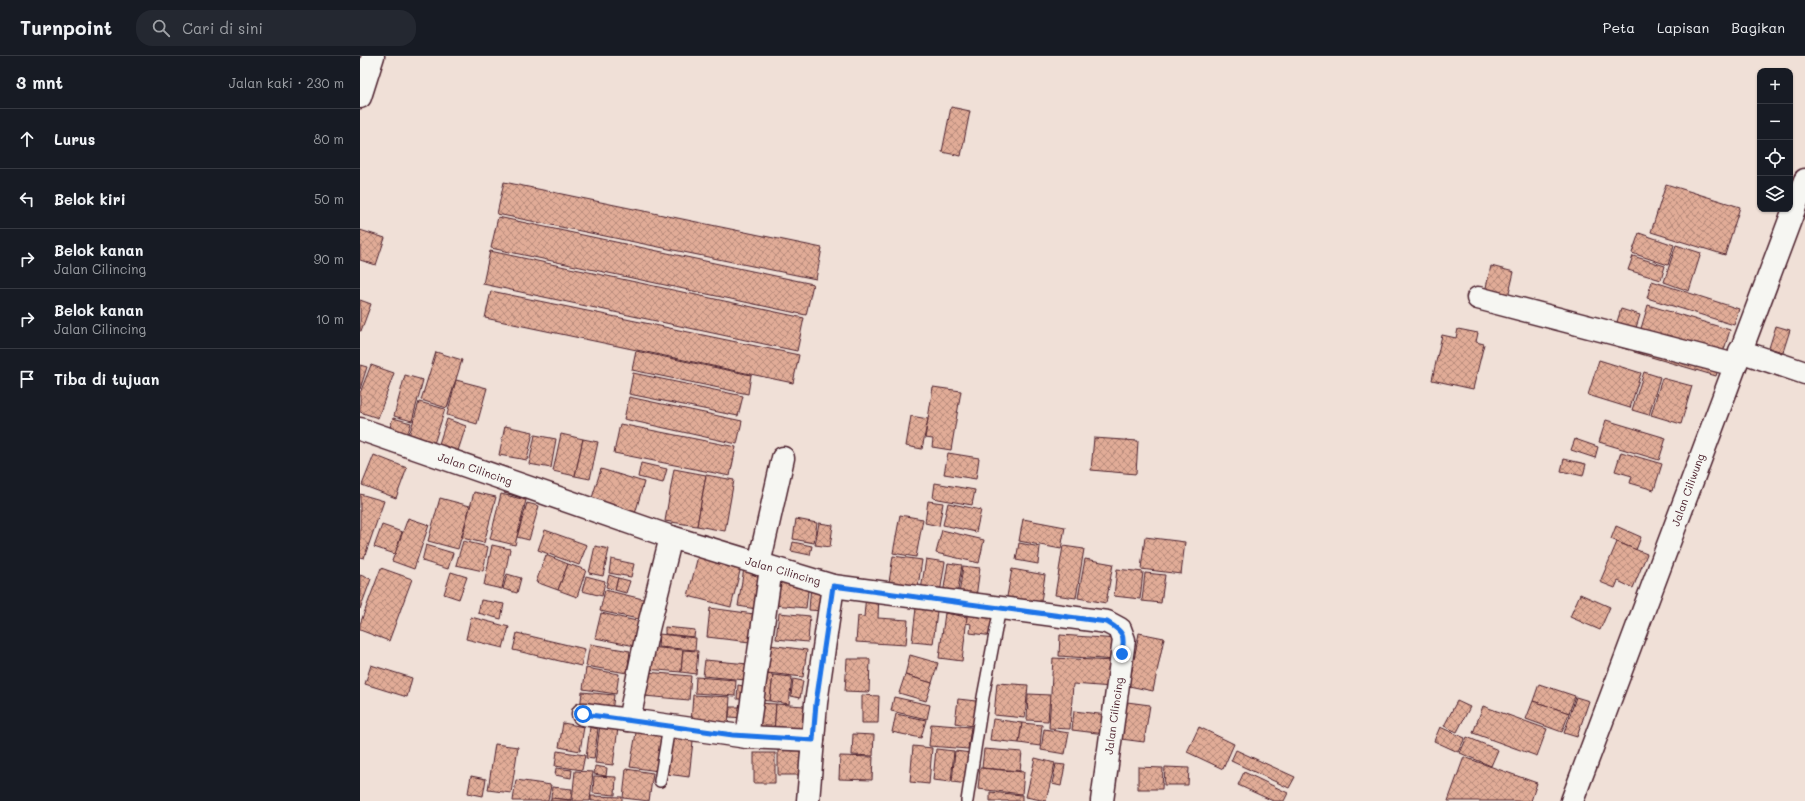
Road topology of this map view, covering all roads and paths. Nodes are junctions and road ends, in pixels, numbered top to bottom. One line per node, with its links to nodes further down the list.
1 (373, 56): 2 (street)
2 (360, 97)
3 (1805, 180): 5 (street, Jalan Ciliwung)
4 (1478, 298): 5 (street)
5 (1737, 358): 6 (street); 22 (street, Jalan Ciliwung)
6 (1805, 373)
7 (360, 429): 9 (street, Jalan Cilincing)
8 (783, 458): 10 (street)
9 (671, 537): 10 (street, Jalan Cilincing); 14 (street)
10 (765, 566): 11 (street, Jalan Cilincing); 16 (street)
11 (833, 586): 12 (street, Jalan Cilincing); 17 (street)
12 (1000, 608): 20 (lane); 21 (street, Jalan Cilincing)
13 (583, 714): 14 (street)
14 (629, 720): 15 (street)
15 (669, 727): 16 (street); 18 (lane)
16 (747, 737): 17 (street)
17 (813, 740): 19 (street)
18 (660, 780)
19 (808, 801)
20 (967, 801)
21 (1102, 801)
22 (1572, 801)

